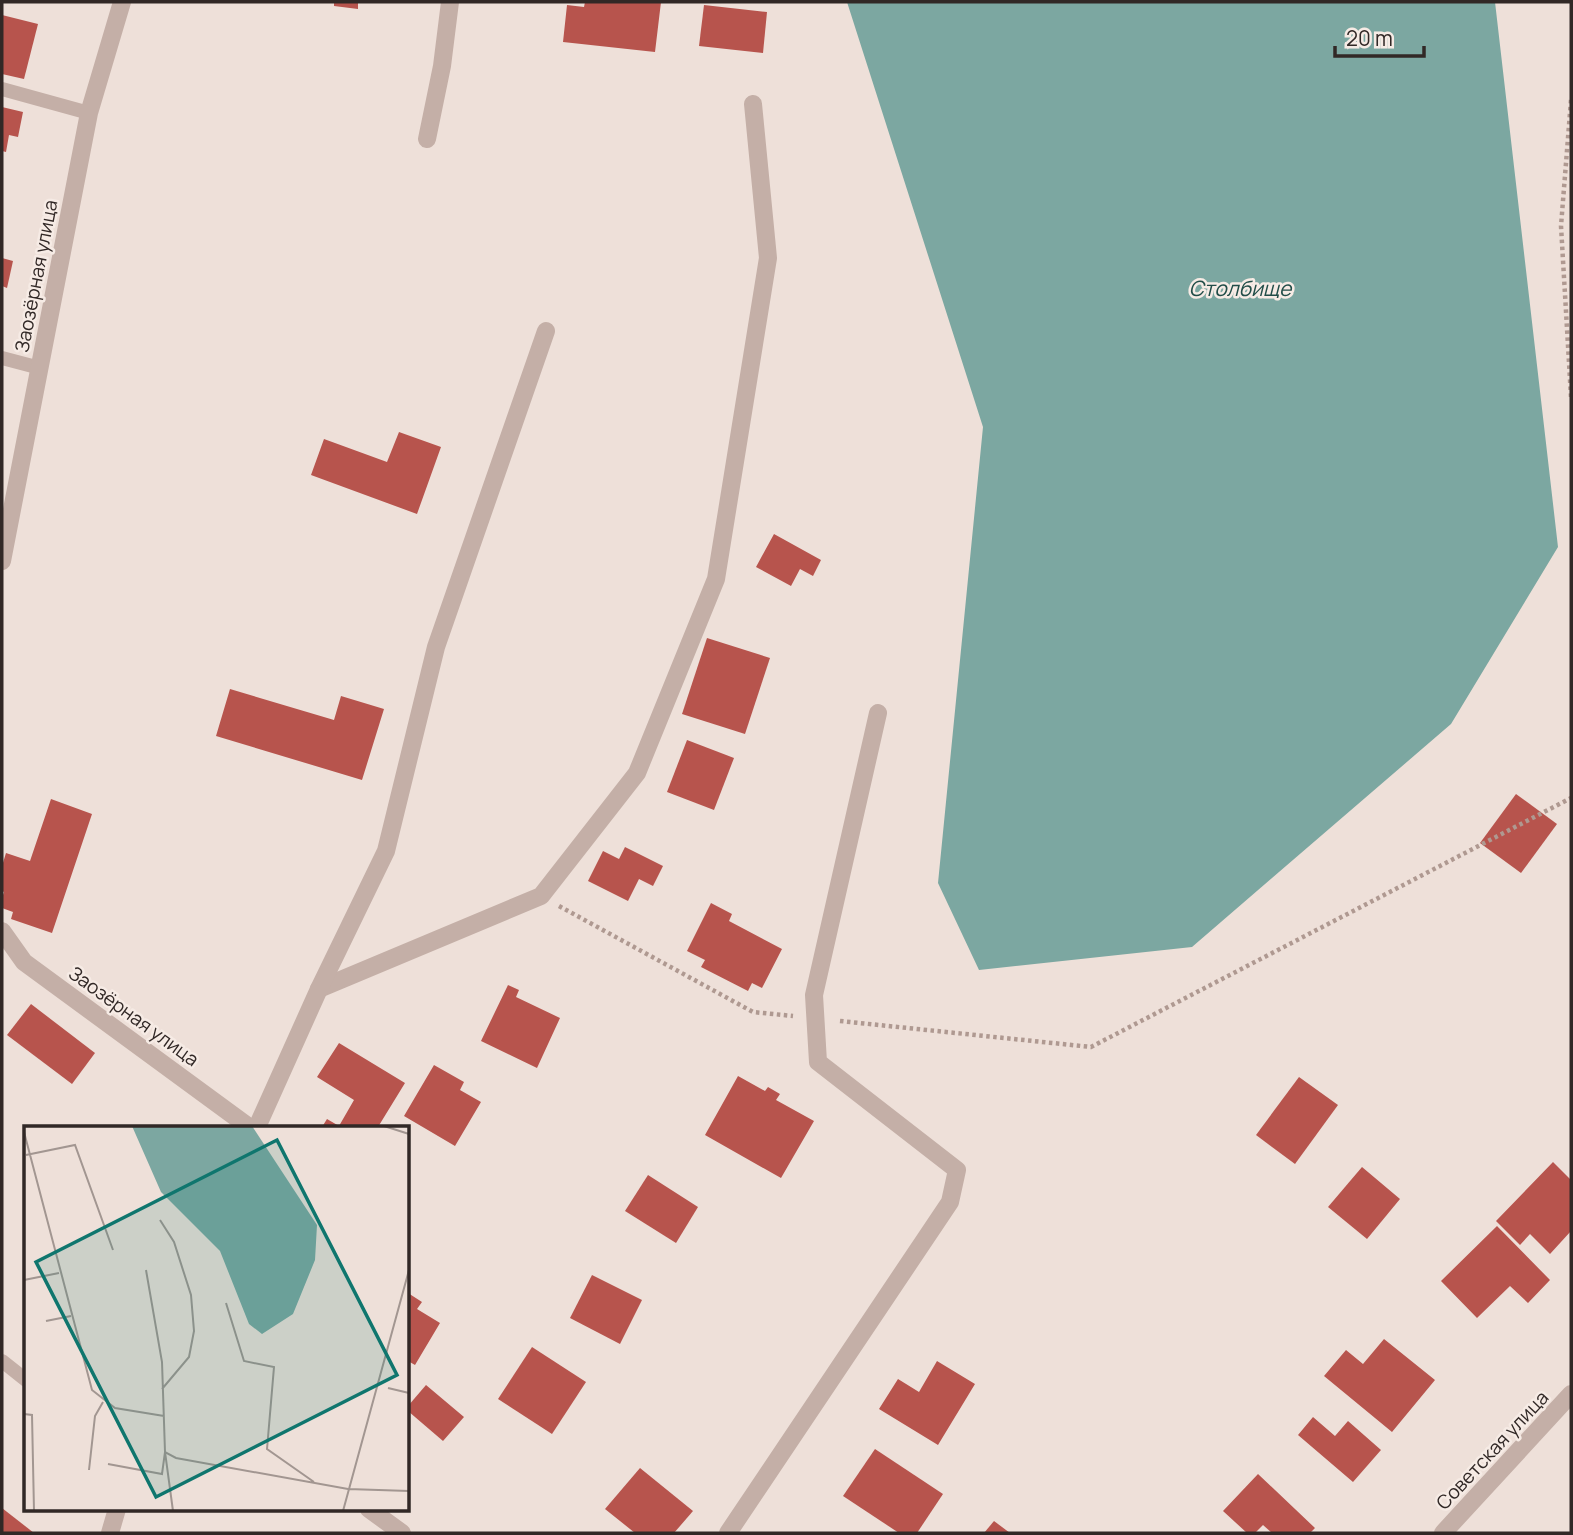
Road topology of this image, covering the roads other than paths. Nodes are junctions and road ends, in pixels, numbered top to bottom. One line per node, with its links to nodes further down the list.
1 (122, 2): 5 (street, Заозёрная улица)
2 (450, 2): 6 (street)
3 (2, 89): 5 (lane)
4 (753, 104): 13 (street)
5 (89, 113): 9 (street, Заозёрная улица)
6 (427, 139)
7 (546, 331): 13 (street)
8 (2, 358): 9 (lane)
9 (40, 368): 10 (street, Заозёрная улица)
10 (2, 561)
11 (878, 713): 23 (street)
12 (2, 931): 14 (street, Заозёрная улица)
13 (319, 989): 15 (street)
14 (249, 1126)
15 (257, 1126)
16 (2, 1361): 17 (lane)
17 (24, 1378)
18 (1571, 1394): 24 (street, Советская улица)
19 (117, 1510): 21 (street)
20 (370, 1510): 22 (street)
21 (110, 1533)
22 (402, 1533)
23 (728, 1533)
24 (1443, 1533)

